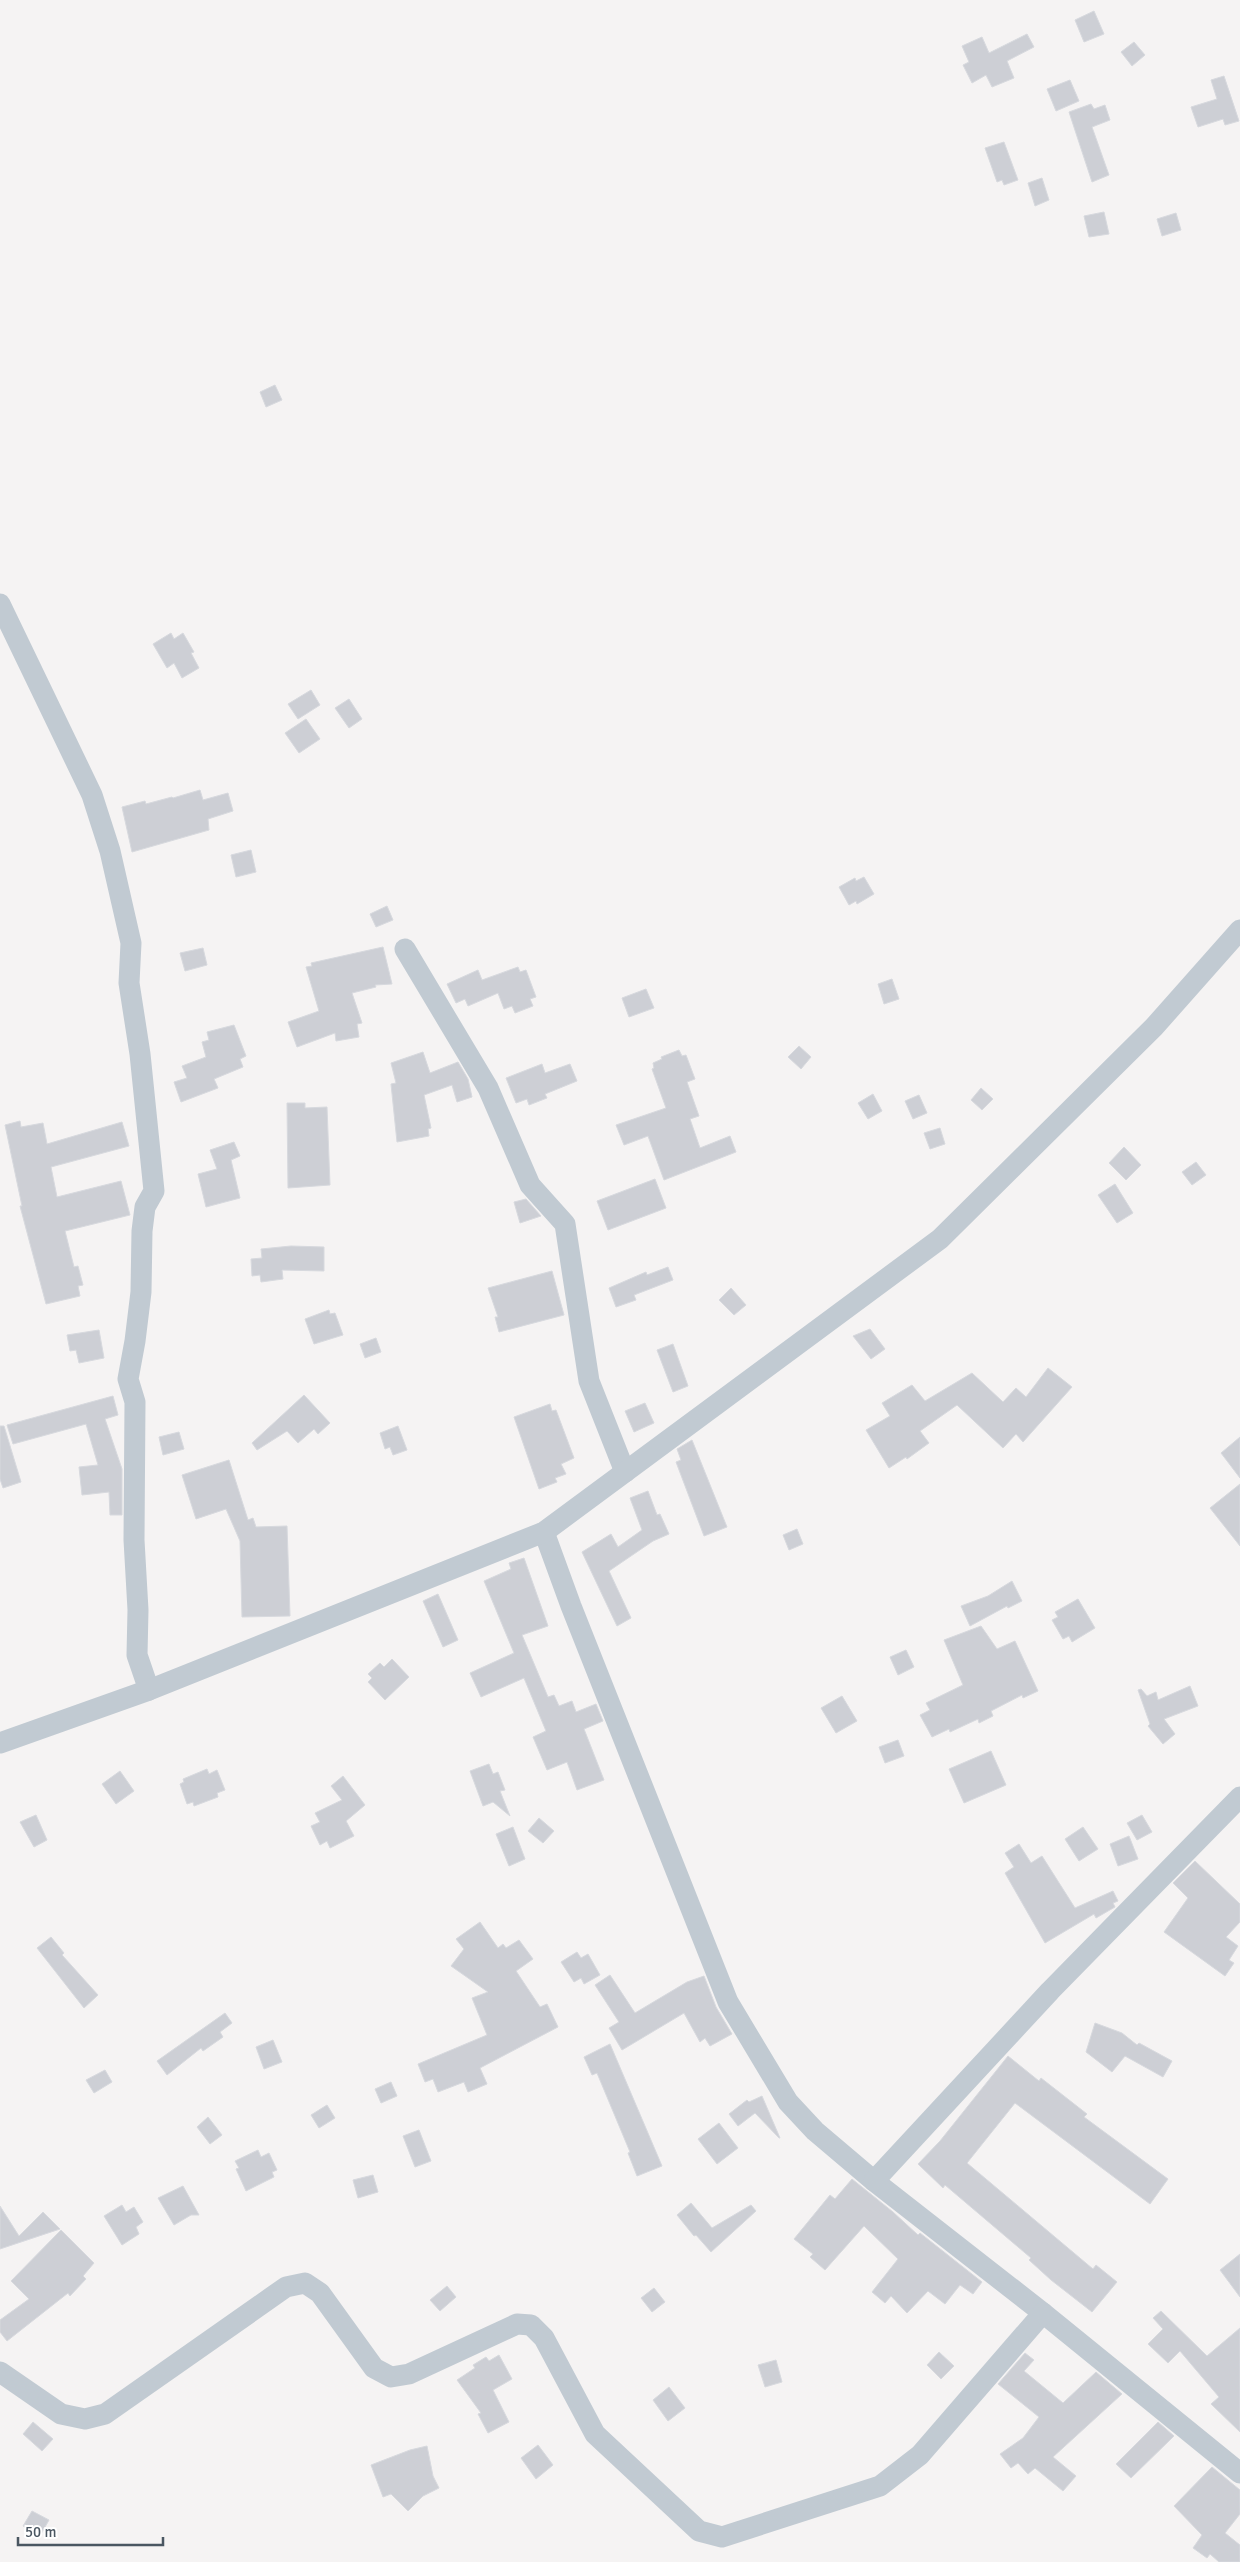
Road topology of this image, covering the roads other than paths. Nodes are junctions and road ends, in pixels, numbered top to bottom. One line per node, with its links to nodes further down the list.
1 (0, 604): 6 (street)
2 (1240, 930): 4 (street)
3 (405, 950): 4 (street)
4 (625, 1472): 5 (street)
5 (544, 1532): 6 (street); 9 (street)
6 (149, 1690): 7 (street)
7 (0, 1743)
8 (1240, 1797): 9 (street)
9 (874, 2181): 10 (street)
10 (1043, 2313): 11 (street); 12 (street)
11 (0, 2372)
12 (1240, 2473)

